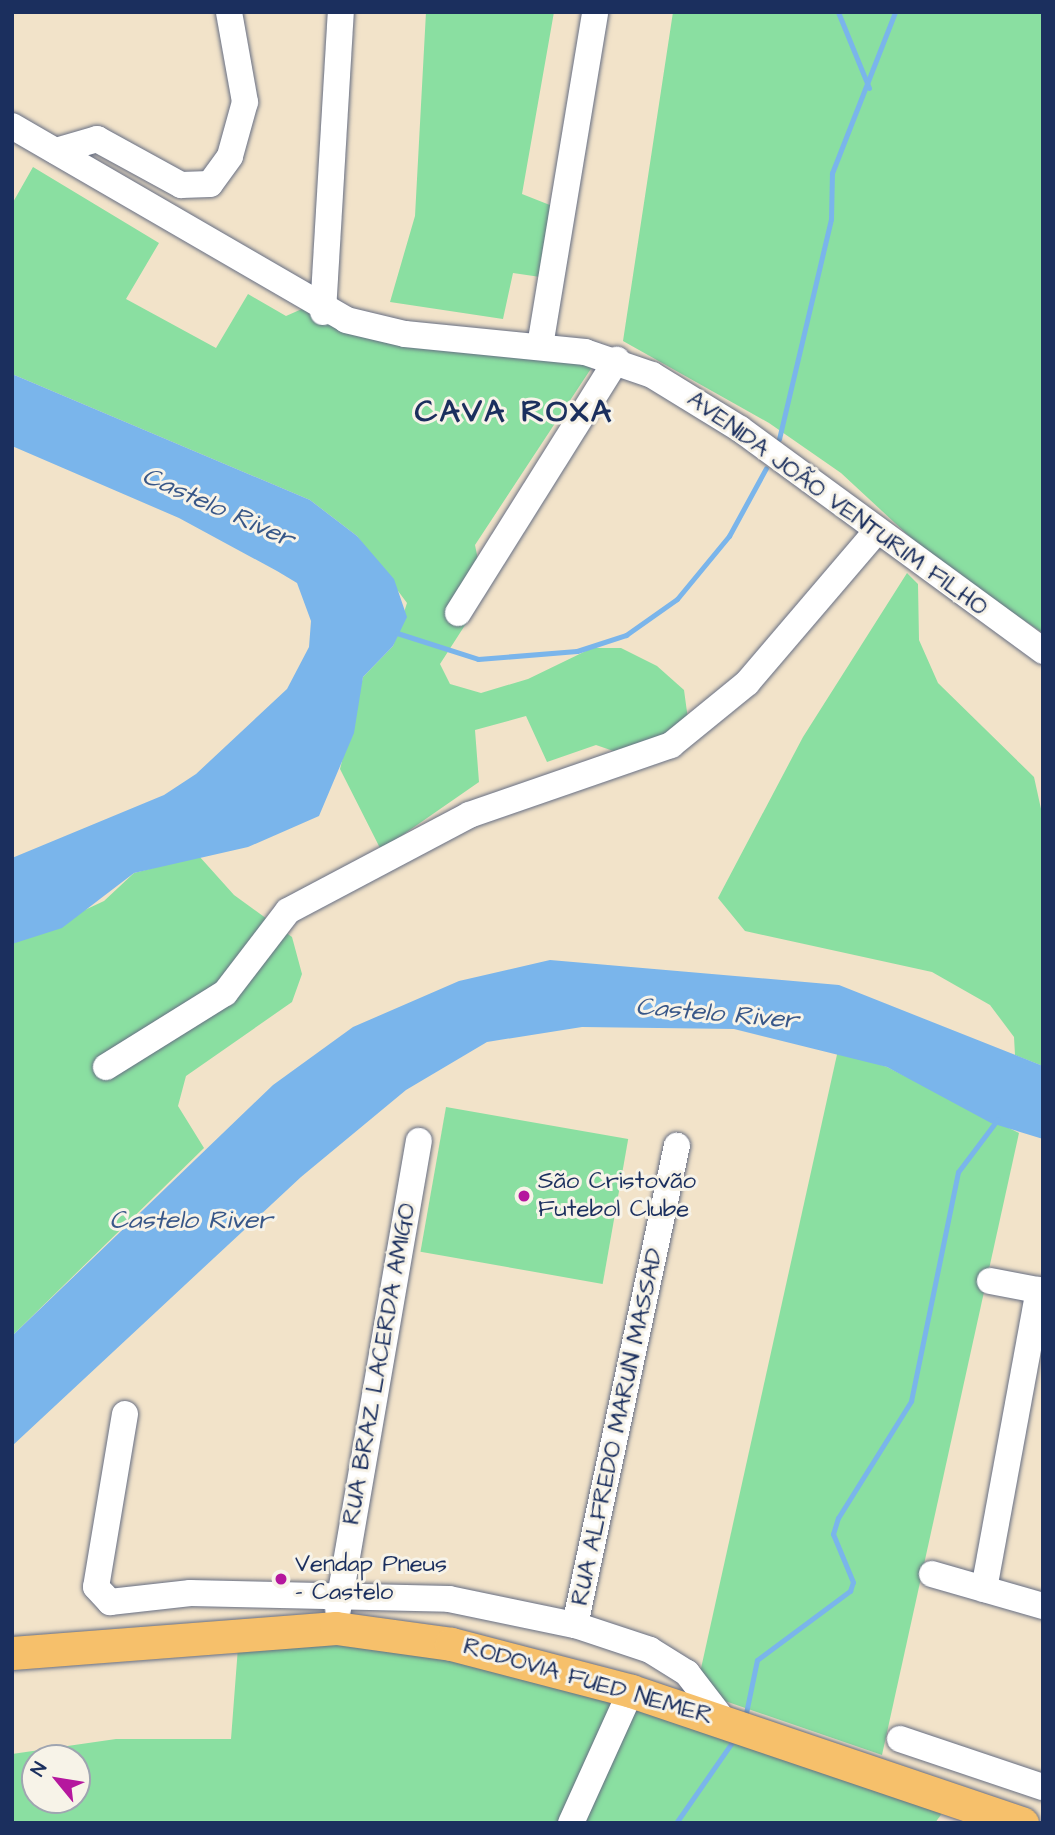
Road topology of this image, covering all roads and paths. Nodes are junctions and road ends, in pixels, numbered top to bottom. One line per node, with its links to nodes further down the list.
1 (229, 12): 5 (street)
2 (341, 12): 6 (street)
3 (594, 12): 7 (street)
4 (12, 126): 5 (street, AVENIDA JOÃO VENTURIM FILHO)
5 (56, 151): 6 (street, AVENIDA JOÃO VENTURIM FILHO)
6 (323, 312): 7 (street, AVENIDA JOÃO VENTURIM FILHO)
7 (540, 346): 8 (street, AVENIDA JOÃO VENTURIM FILHO)
8 (617, 360): 9 (street, AVENIDA JOÃO VENTURIM FILHO); 10 (street)
9 (875, 533): 11 (street, AVENIDA JOÃO VENTURIM FILHO); 12 (street)
10 (458, 613)
11 (1043, 651)
12 (106, 1067)
13 (419, 1141): 20 (street, RUA BRAZ LACERDA AMIGO)
14 (677, 1146): 22 (street, RUA ALFREDO MARUN MASSAD)
15 (990, 1281): 16 (street)
16 (1041, 1290): 19 (street)
17 (125, 1414): 20 (street)
18 (932, 1574): 19 (street)
19 (984, 1589): 21 (street)
20 (340, 1594): 22 (street); 23 (street, RUA BRAZ LACERDA AMIGO)
21 (1043, 1606)
22 (575, 1625): 26 (street)
23 (336, 1629): 24 (main road, RODOVIA FUED NEMER); 25 (main road, RODOVIA FUED NEMER)
24 (12, 1653)
25 (631, 1691): 26 (main road, RODOVIA FUED NEMER); 29 (street)
26 (724, 1721): 30 (main road, RODOVIA FUED NEMER)
27 (900, 1739): 28 (street)
28 (1043, 1787)
29 (571, 1823)
30 (1022, 1823)

